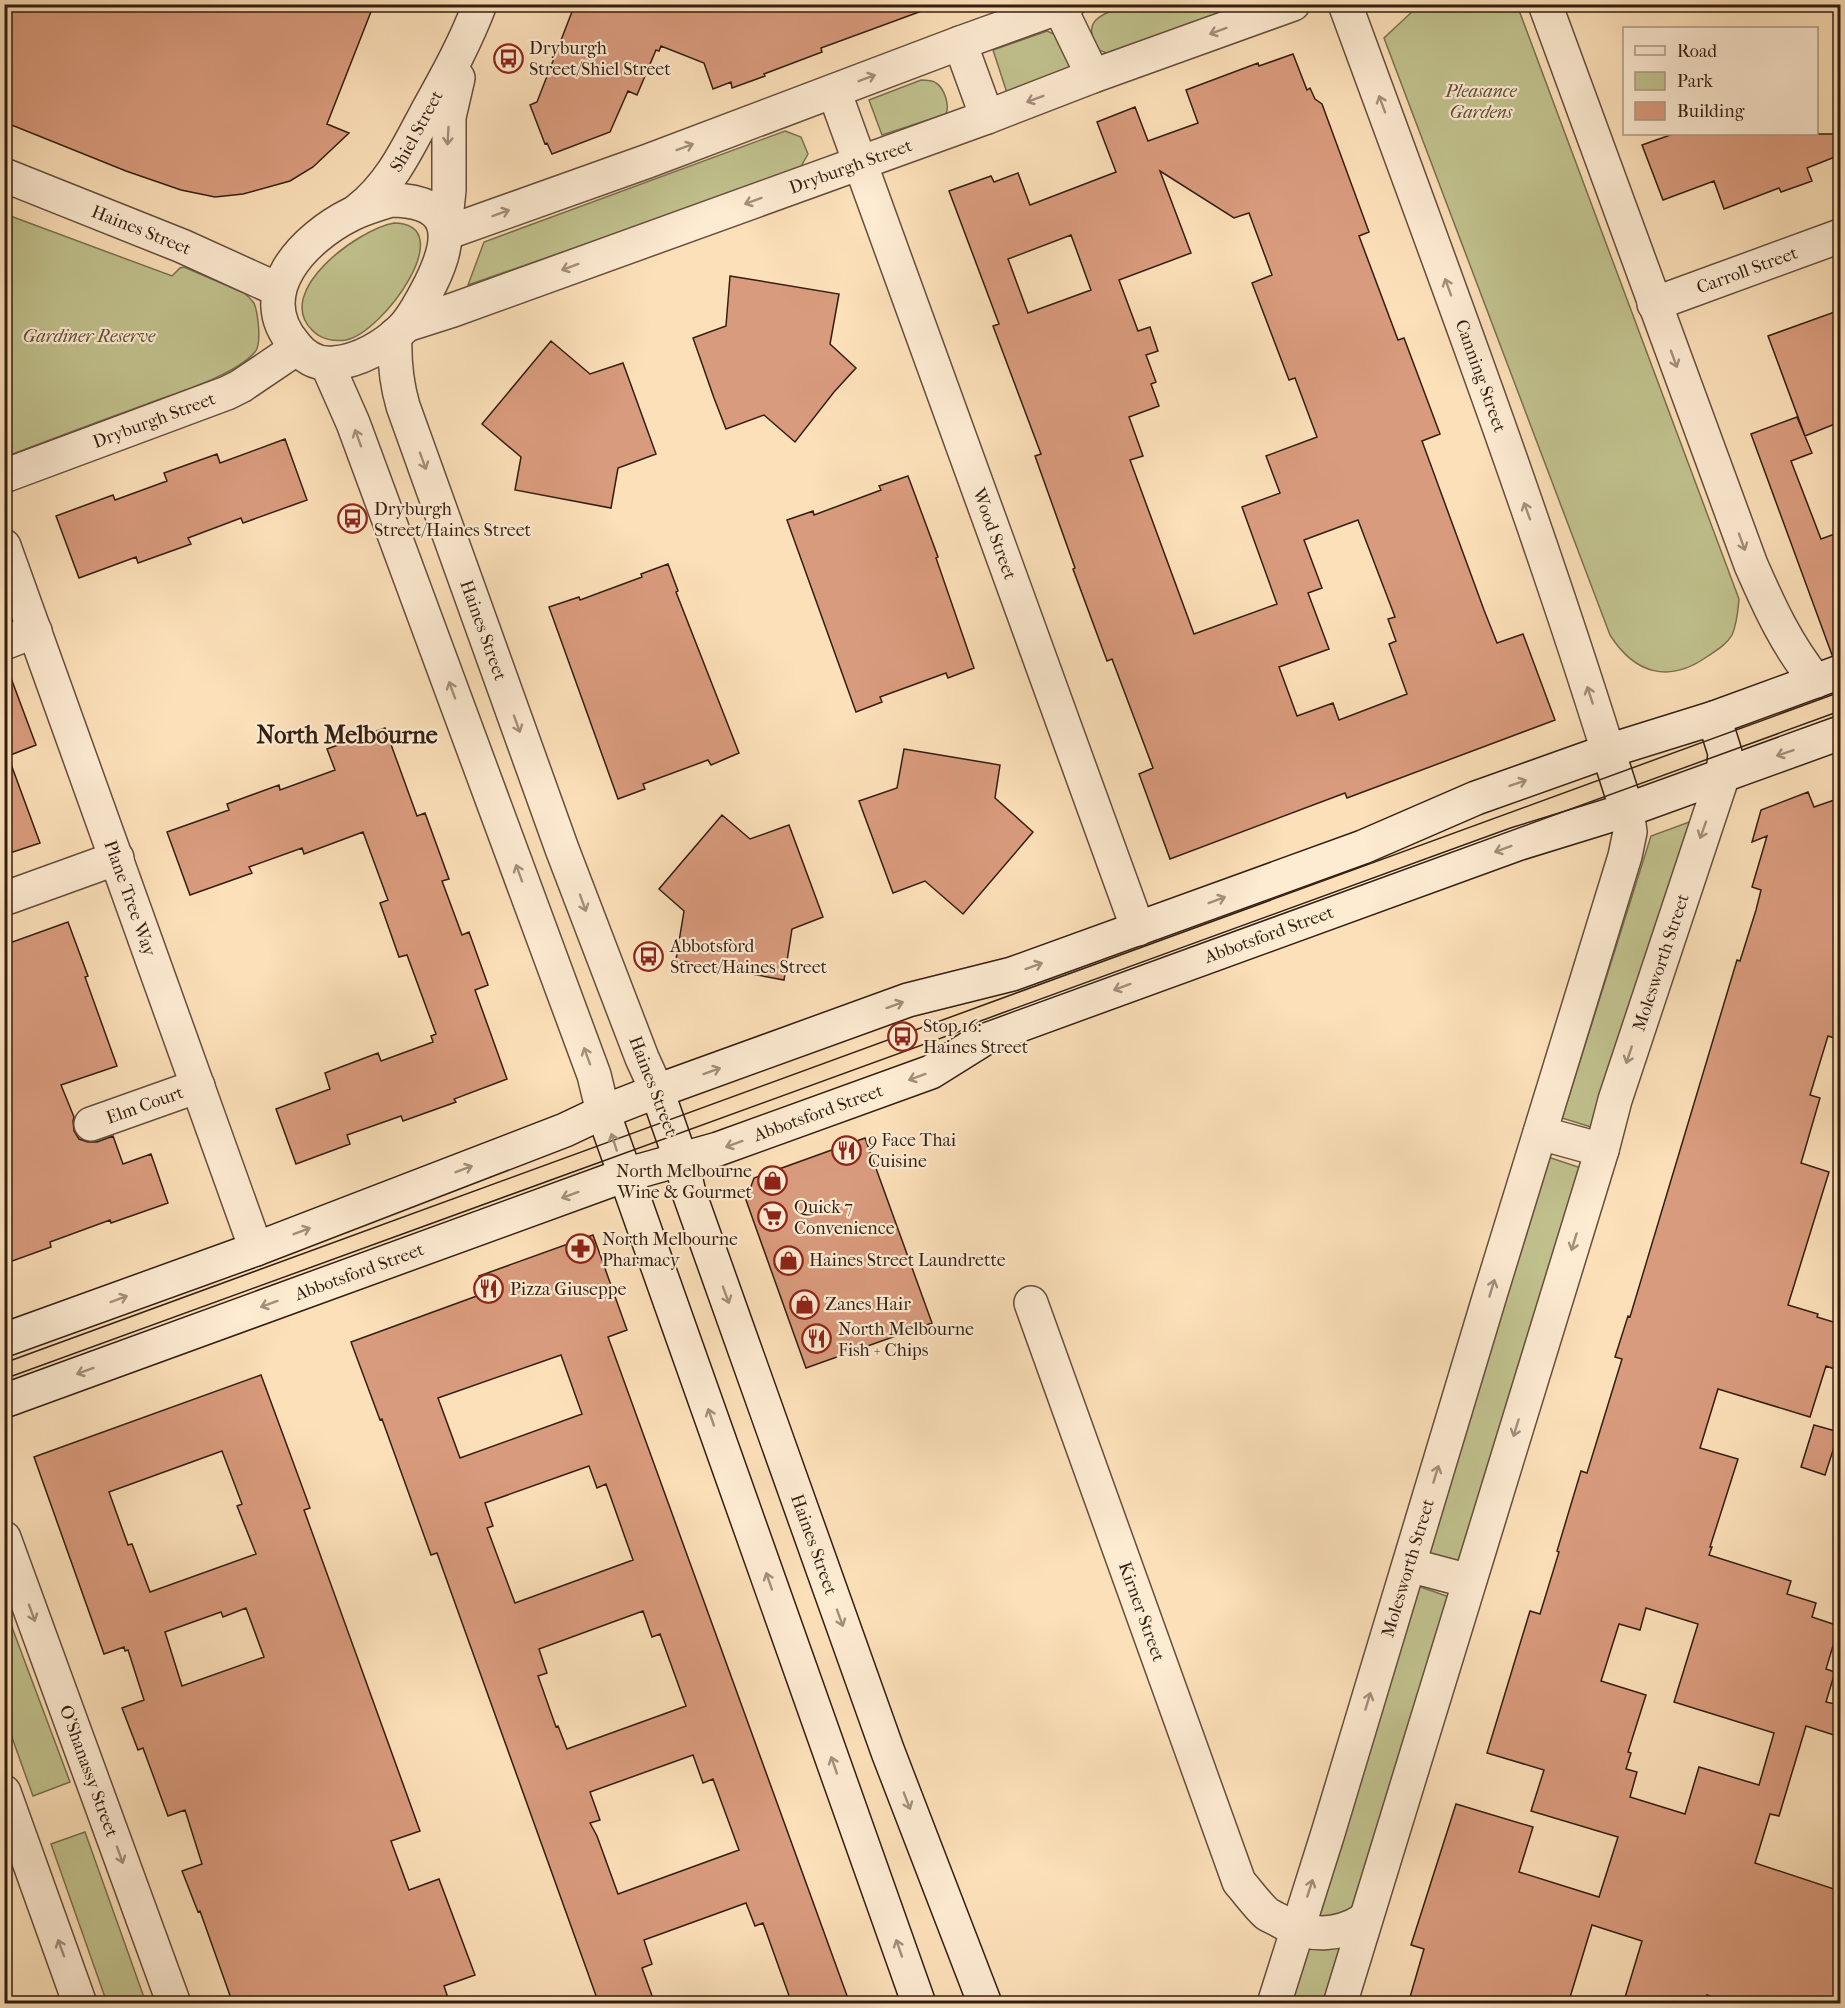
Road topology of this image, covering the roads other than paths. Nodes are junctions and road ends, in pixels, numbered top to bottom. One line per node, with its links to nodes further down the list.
1 (480, 4): 6 (street, Shiel Street)
2 (1293, 4): 8 (street, Dryburgh Street, one-way to 8)
3 (1345, 4): 28 (street, Canning Street, one-way to 3)
4 (1545, 4): 17 (street)
5 (1064, 6): 7 (street); 8 (street)
6 (467, 38): 13 (street, Shiel Street); 14 (street, Shiel Street, one-way to 14)
7 (960, 43): 9 (street, one-way to 7); 10 (street)
8 (1094, 76): 10 (street, Dryburgh Street, one-way to 10)
9 (834, 91): 11 (street, Wood Street); 14 (street, one-way to 9)
10 (987, 117): 11 (street, Dryburgh Street)
11 (860, 162): 18 (street, Dryburgh Street, one-way to 18); 33 (street, Wood Street)
12 (4, 176): 16 (street, Haines Street)
13 (352, 214): 14 (street); 16 (street)
14 (446, 231): 18 (street)
15 (1840, 236): 17 (street, Carroll Street)
16 (279, 290): 19 (street)
17 (1654, 304): 25 (street, one-way to 25)
18 (401, 330): 20 (street); 36 (street, Haines Street, one-way to 36)
19 (297, 348): 20 (street); 21 (street, Dryburgh Street)
20 (327, 364): 37 (street, one-way to 20)
21 (4, 476)
22 (4, 546): 23 (street, Plane Tree Way)
23 (35, 631): 24 (street); 31 (street, Plane Tree Way)
24 (4, 643)
25 (1828, 677): 26 (street)
26 (1714, 718): 28 (street); 29 (street)
27 (1840, 733): 29 (street, Abbotsford Street, one-way to 29)
28 (1608, 751): 30 (street); 33 (street, one-way to 28)
29 (1723, 775): 30 (street, Abbotsford Street); 40 (street, Molesworth Street, one-way to 40)
30 (1627, 810): 34 (street, Abbotsford Street, one-way to 34); 39 (street, Molesworth Street)
31 (117, 858): 32 (street); 35 (street, Plane Tree Way)
32 (9, 897)
33 (1138, 929): 34 (street, Wood Street); 36 (street, one-way to 33)
34 (1154, 975): 41 (street, Abbotsford Street, one-way to 41)
35 (198, 1086): 38 (street, Elm Court); 43 (street, Plane Tree Way)
36 (657, 1091): 37 (street); 41 (street, Haines Street)
37 (603, 1112): 42 (street, one-way to 37); 43 (street, one-way to 37)
38 (91, 1124)
39 (1540, 1132): 40 (street); 48 (street, Molesworth Street, one-way to 39)
40 (1602, 1150): 49 (street, Molesworth Street, one-way to 49)
41 (681, 1160): 42 (street, Abbotsford Street); 56 (street, Haines Street, one-way to 56)
42 (625, 1174): 46 (street, Abbotsford Street, one-way to 46); 55 (street, one-way to 42)
43 (256, 1249): 45 (street, one-way to 43)
44 (1031, 1303): 52 (street, Kirner Street)
45 (4, 1340)
46 (4, 1401)
47 (4, 1538): 54 (street, O'Shanassy Street, one-way to 54)
48 (1409, 1565): 49 (street); 52 (street, Molesworth Street, one-way to 48)
49 (1469, 1581): 51 (street, Molesworth Street)
50 (4, 1792): 53 (street, one-way to 50)
51 (1364, 1920): 52 (street); 58 (street, Molesworth Street)
52 (1296, 1929): 57 (street, Molesworth Street)
53 (80, 2004)
54 (174, 2004)
55 (919, 2004)
56 (985, 2004)
57 (1274, 2004)
58 (1340, 2004)

